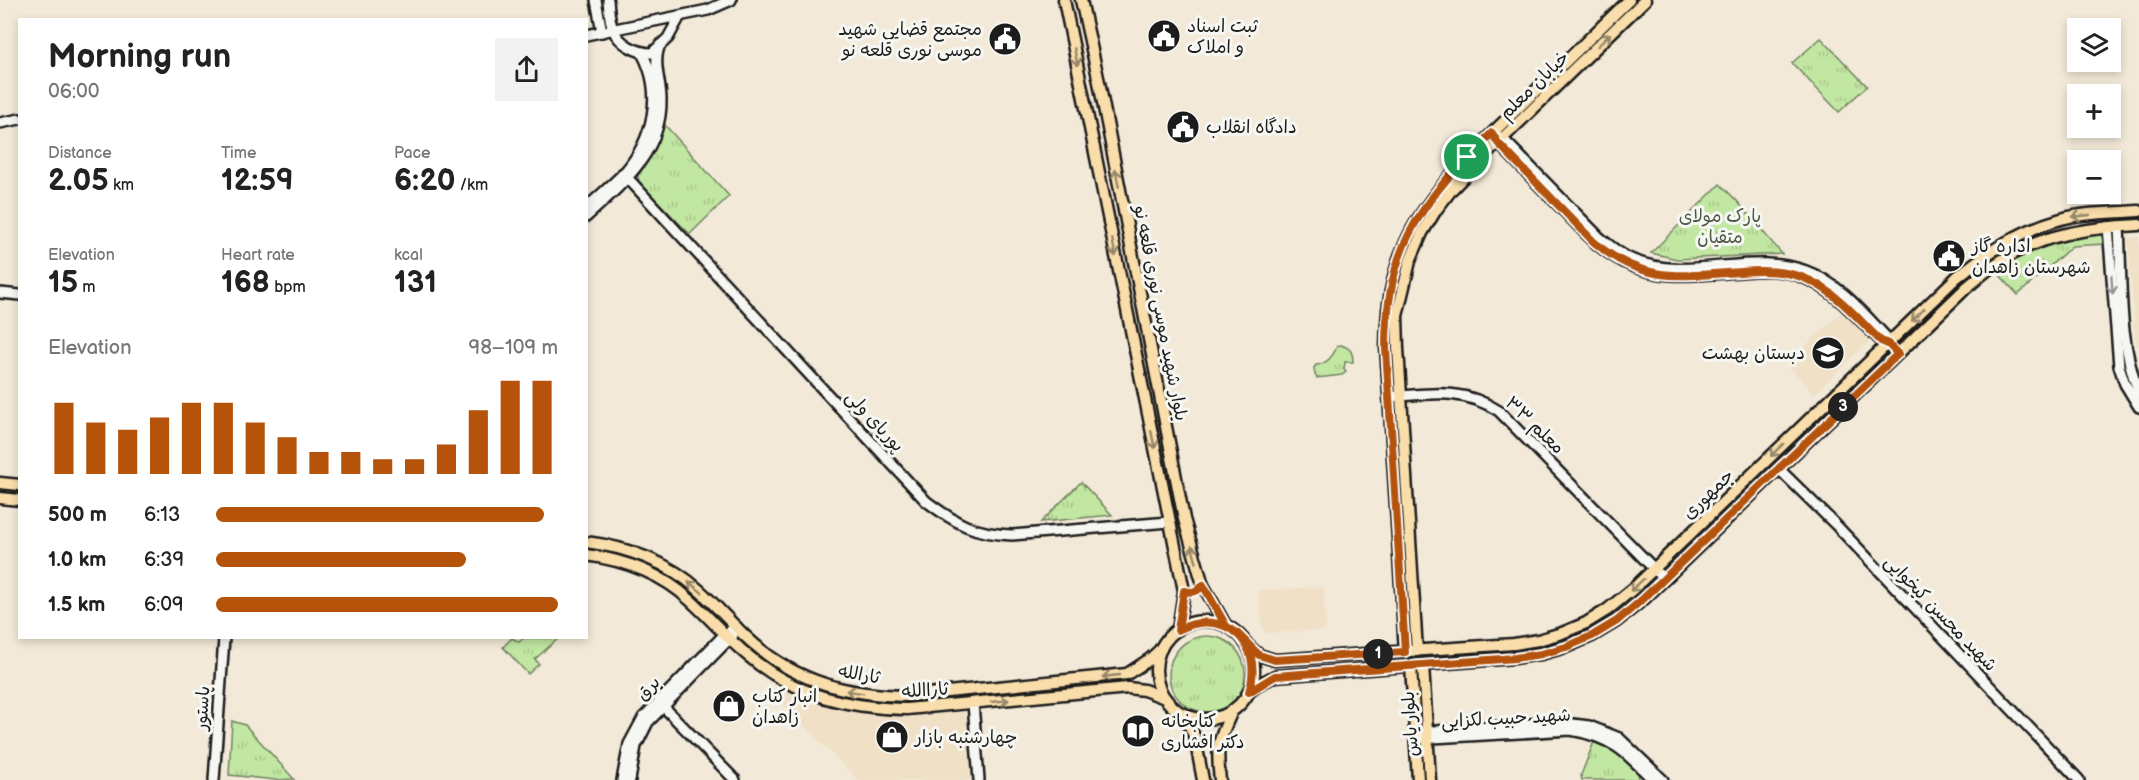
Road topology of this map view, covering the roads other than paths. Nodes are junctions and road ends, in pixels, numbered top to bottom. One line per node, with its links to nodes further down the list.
1 (596, 0): 10 (street)
2 (608, 0): 9 (street)
3 (731, 0): 8 (street)
4 (1064, 0): 37 (main road, بلوار شهید موسی نوری قلعه نو, one-way to 37)
5 (1081, 0): 42 (main road, بلوار شهید موسی نوری قلعه نو, one-way to 5)
6 (1629, 0): 16 (main road, خیابان معلم)
7 (1646, 0): 17 (main road, خیابان معلم, one-way to 7)
8 (680, 16): 9 (street); 12 (street)
9 (613, 30): 10 (street); 13 (street)
10 (602, 32): 11 (street)
11 (588, 35)
12 (660, 45): 13 (street); 18 (street)
13 (642, 53): 18 (street)
14 (18, 119): 15 (street)
15 (0, 123)
16 (1492, 133): 17 (street); 30 (main road, خیابان معلم)
17 (1500, 141): 27 (street); 27 (street); 30 (main road, خیابان معلم)
18 (626, 176): 19 (street); 22 (street); 37 (street, پوریای ولی)
19 (588, 206)
20 (2139, 211): 21 (main road, جمهوری)
21 (2113, 213): 24 (main road); 27 (main road, جمهوری, one-way to 27)
22 (588, 215)
23 (2139, 225): 24 (main road, جمهوری)
24 (2113, 226): 28 (main road, جمهوری); 29 (street); 31 (street, one-way to 31)
25 (0, 293): 26 (street)
26 (18, 295)
27 (1888, 344): 28 (street); 40 (main road, جمهوری, one-way to 40)
28 (1898, 354): 32 (main road, جمهوری)
29 (2139, 393)
30 (1395, 396): 40 (street, معلم ۳۳); 51 (main road, خیابان معلم)
31 (2139, 407)
32 (1779, 469): 41 (main road, جمهوری); 74 (street, شهید محسن کیخوایی)
33 (0, 483): 34 (main road)
34 (18, 485)
35 (0, 498): 36 (main road)
36 (18, 500)
37 (1169, 522): 43 (main road, بلوار شهید موسی نوری قلعه نو)
38 (588, 542): 45 (main road, ثارالله, one-way to 38)
39 (588, 555): 47 (main road, ثاراالله)
40 (1654, 569): 41 (street, معلم ۳۳); 51 (main road, جمهوری, one-way to 51)
41 (1664, 579): 52 (main road, جمهوری)
42 (1203, 585): 43 (main road); 44 (main road, بلوار شهید موسی نوری قلعه نو)
43 (1184, 591): 46 (main road, بلوار شهید موسی نوری قلعه نو)
44 (1226, 626): 46 (main road); 49 (main road)
45 (737, 627): 47 (street, برق); 54 (main road, ثارالله, one-way to 45)
46 (1178, 630): 50 (main road)
47 (728, 636): 57 (street, برق); 58 (main road, ثاراالله)
48 (224, 639): 64 (street, پاستور)
49 (1245, 643): 51 (main road, جمهوری); 55 (main road)
50 (1161, 649): 54 (main road, ثارالله, one-way to 54); 56 (main road)
51 (1411, 651)
52 (1423, 665): 53 (main road, جمهوری); 61 (main road, بلوار یاس)
53 (1411, 666): 55 (main road, جمهوری); 62 (main road, بلوار یاس)
54 (972, 691): 58 (main road)
55 (1249, 692): 59 (main road)
56 (1164, 698): 58 (main road, ثاراالله, one-way to 56); 60 (main road)
57 (660, 704): 65 (street, برق); 66 (street, برق); 67 (street)
58 (973, 704): 68 (street)
59 (1232, 711): 60 (main road); 70 (main road)
60 (1184, 714): 69 (main road)
61 (1428, 735): 62 (street, شهید حبیب لکزایی); 63 (street, شهید حبیب لکزایی); 72 (main road, بلوار یاس)
62 (1415, 736): 71 (main road, بلوار یاس)
63 (1652, 775): 73 (street, شهید حبیب لکزایی)
64 (214, 780)
65 (622, 780)
66 (630, 780)
67 (735, 780)
68 (979, 780)
69 (1203, 780)
70 (1220, 780)
71 (1418, 780)
72 (1430, 780)
73 (1663, 780)
74 (2079, 780)

